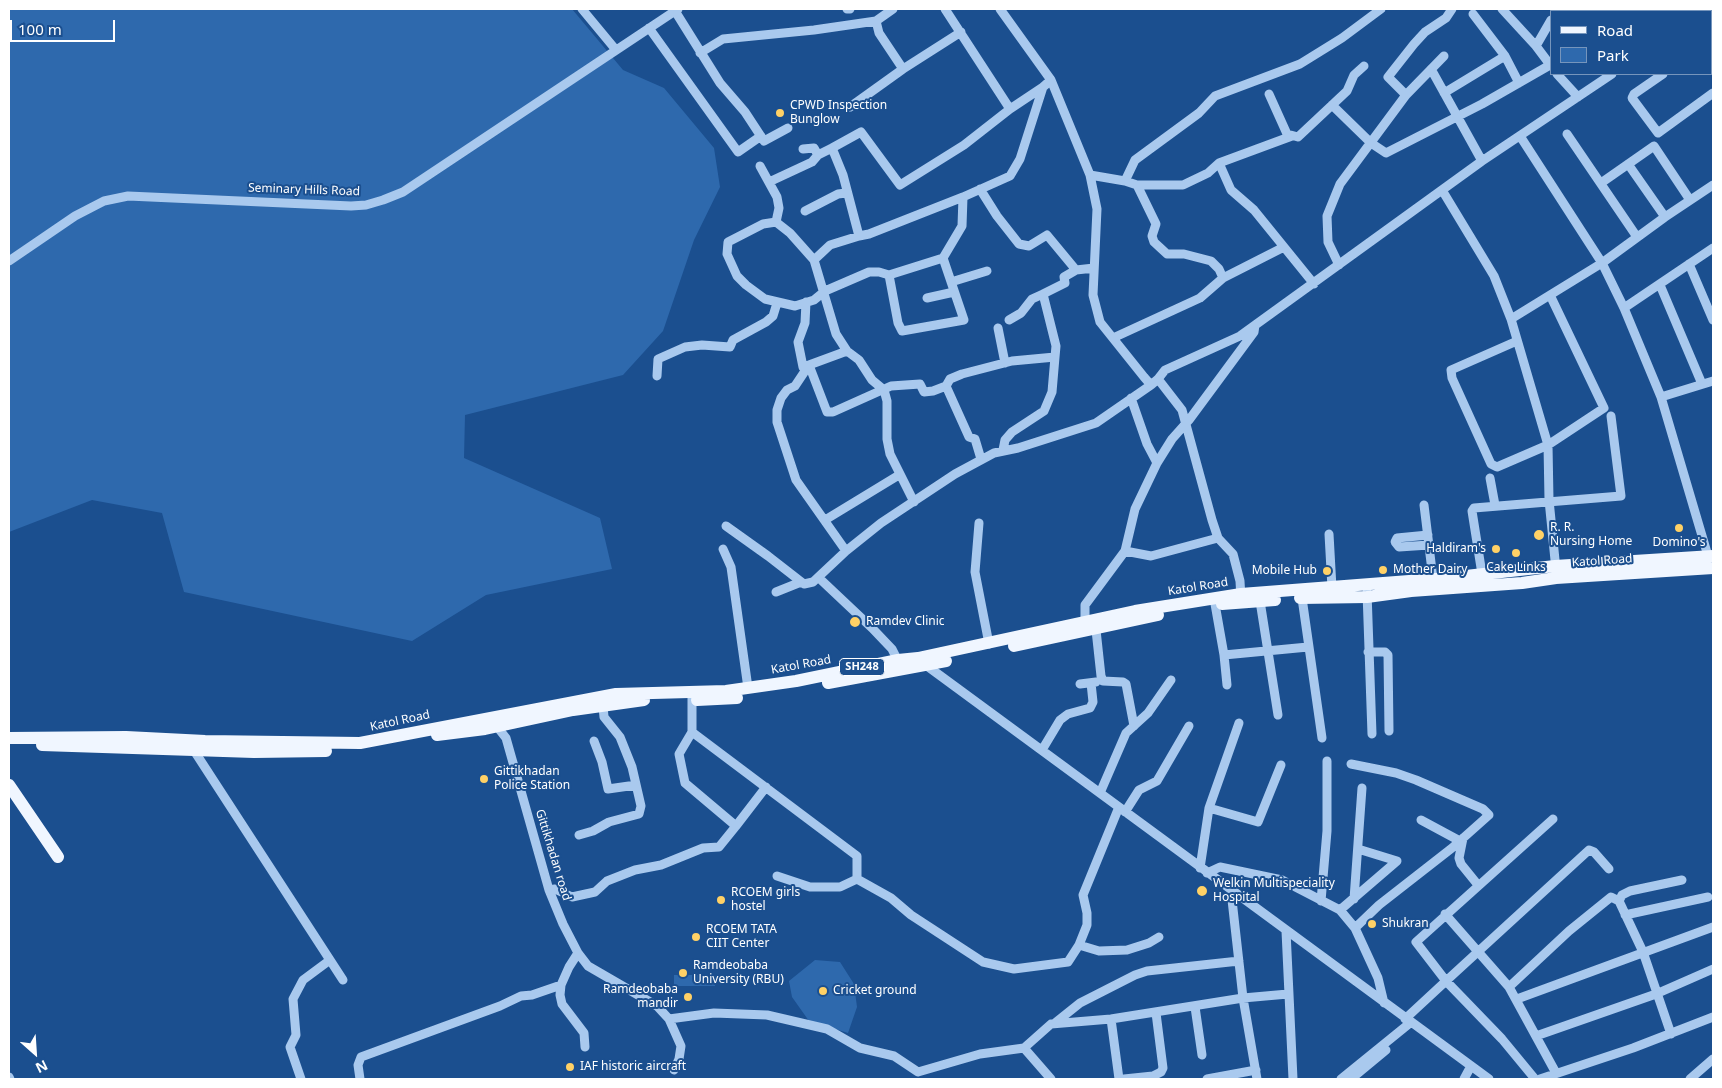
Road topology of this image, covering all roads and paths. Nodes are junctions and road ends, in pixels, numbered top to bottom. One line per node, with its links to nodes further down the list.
1 (582, 9): 17 (street)
2 (893, 9): 12 (street)
3 (945, 9): 11 (street)
4 (957, 9): 11 (street)
5 (1000, 9): 28 (street)
6 (1381, 9): 56 (street)
7 (1452, 9): 34 (street)
8 (1502, 9): 16 (street)
9 (676, 10): 14 (street, Seminary Hills Road); 18 (street)
10 (1473, 14): 20 (street)
11 (952, 19): 15 (street)
12 (876, 21): 18 (street); 23 (street)
13 (1550, 22): 16 (street)
14 (649, 28): 17 (street, Seminary Hills Road); 43 (street)
15 (961, 32): 23 (street); 38 (street)
16 (1536, 46): 21 (street)
17 (616, 50): 75 (street, Seminary Hills Road)
18 (700, 53): 43 (street)
19 (1444, 56): 24 (street)
20 (1505, 56): 29 (street); 31 (street)
21 (1550, 64): 29 (street)
22 (1364, 66): 36 (street)
23 (903, 69): 37 (street)
24 (1431, 69): 31 (street); 34 (street)
25 (1558, 75): 35 (street)
26 (1611, 75): 35 (street)
27 (1662, 75): 41 (street)
28 (1051, 80): 30 (street); 55 (street)
29 (1519, 83): 39 (street)
30 (1043, 87): 38 (street); 61 (street)
31 (1444, 93): 39 (street)
32 (1713, 93): 41 (street)
33 (1269, 94): 44 (street)
34 (1406, 95): 46 (street)
35 (1578, 97): 45 (street)
36 (1332, 105): 44 (street); 46 (street)
37 (850, 106)
38 (1010, 109): 48 (street)
39 (1457, 117): 46 (street); 51 (street)
40 (788, 128): 43 (street)
41 (1658, 133): 47 (street)
42 (1567, 134): 58 (street)
43 (760, 136)
44 (1292, 136): 52 (street)
45 (1520, 136): 51 (street); 76 (street)
46 (1371, 143): 78 (street)
47 (1654, 146): 53 (street); 65 (street)
48 (832, 148): 50 (street); 63 (street)
49 (803, 149): 50 (street)
50 (818, 154): 57 (street)
51 (1482, 161): 62 (street)
52 (1218, 163): 60 (street); 71 (street)
53 (1628, 164): 58 (street); 67 (street)
54 (760, 166): 57 (street)
55 (1090, 174): 56 (street); 79 (street)
56 (1125, 181): 60 (street)
57 (769, 182): 68 (street)
58 (1601, 183): 70 (street)
59 (1713, 184): 65 (street)
60 (1137, 186): 83 (street)
61 (980, 189): 64 (street); 80 (street)
62 (1442, 190): 78 (street); 95 (street)
63 (846, 193): 66 (street); 69 (street)
64 (963, 197): 69 (street); 73 (street)
65 (1690, 200): 67 (street)
66 (805, 210)
67 (1665, 217): 70 (street)
68 (776, 222): 74 (street); 92 (street)
69 (859, 236): 74 (street)
70 (1637, 237): 76 (street)
71 (1284, 247): 83 (street); 85 (street)
72 (1713, 248): 77 (street)
73 (943, 258): 82 (street); 84 (street)
74 (814, 260): 87 (street)
75 (9, 261)
76 (1602, 263): 90 (street); 94 (street)
77 (1689, 264): 86 (street); 97 (street)
78 (1339, 265): 85 (street)
79 (1094, 268): 80 (street); 100 (street)
80 (1076, 270): 89 (street)
81 (987, 271): 84 (street)
82 (889, 276): 87 (street); 88 (street)
83 (1223, 278): 100 (street)
84 (951, 282): 88 (street)
85 (1314, 284): 98 (street)
86 (1660, 285): 94 (street); 109 (street)
87 (825, 291): 93 (street); 102 (street)
88 (954, 292): 91 (street)
89 (1043, 294): 96 (street); 103 (street)
90 (1550, 295): 95 (street); 116 (street)
91 (927, 298)
92 (777, 302): 93 (street); 106 (street)
93 (806, 302): 105 (street)
94 (1624, 308): 112 (street)
95 (1511, 319): 101 (street)
96 (1009, 320)
97 (1713, 320)
98 (1255, 325): 108 (street); 115 (street)
99 (998, 328): 104 (street)
100 (1113, 338): 108 (street)
101 (1518, 341): 116 (street); 116 (street)
102 (847, 351): 105 (street); 111 (street)
103 (1055, 357): 104 (street); 117 (street)
104 (1005, 363): 110 (street)
105 (808, 365): 111 (street); 126 (street)
106 (657, 376)
107 (1713, 381): 109 (street)
108 (1155, 382): 113 (street); 115 (street)
109 (1702, 384): 112 (street)
110 (946, 386): 111 (street); 118 (street)
111 (884, 390): 120 (street)
112 (1661, 397): 136 (street)
113 (1131, 398): 117 (street); 119 (street)
114 (1611, 416): 122 (street)
115 (1187, 422): 119 (street); 131 (street)
116 (1548, 445): 122 (street)
117 (1003, 450): 118 (street)
118 (981, 460): 123 (street)
119 (1157, 462): 135 (street)
120 (899, 475): 123 (street); 126 (street)
121 (1490, 478): 125 (street)
122 (1549, 500): 125 (street); 137 (street)
123 (914, 502): 134 (street)
124 (1424, 505): 130 (street)
125 (1495, 505): 138 (street)
126 (825, 520): 134 (street)
127 (979, 523): 150 (street)
128 (726, 526): 141 (street)
129 (1329, 534): 142 (street)
130 (1428, 535): 132 (street); 132 (street)
131 (1218, 538): 135 (street); 145 (street)
132 (1429, 545): 140 (street)
133 (723, 549): 162 (street)
134 (846, 551): 139 (street)
135 (1125, 551): 149 (street)
136 (1710, 562): 137 (main road, Katol Road / SH248)
137 (1556, 572): 138 (main road, Katol Road / SH248); 143 (main road, Katol Road / SH248)
138 (1482, 574): 140 (main road, Katol Road / SH248)
139 (818, 578): 141 (street); 156 (street)
140 (1433, 579): 143 (main road, Katol Road / SH248)
141 (800, 582): 144 (street)
142 (1332, 588): 143 (main road, Katol Road / SH248); 145 (main road, Katol Road / SH248)
143 (1367, 591): 146 (main road, Katol Road / SH248); 153 (street)
144 (776, 592)
145 (1241, 598): 147 (main road, Katol Road / SH248); 148 (main road, Katol Road / SH248); 149 (main road, Katol Road / SH248)
146 (1302, 598): 147 (main road, Katol Road / SH248); 151 (street)
147 (1260, 601): 152 (street)
148 (1215, 604): 149 (main road, Katol Road / SH248); 154 (street)
149 (1090, 628): 150 (main road, Katol Road / SH248); 155 (main road, Katol Road / SH248); 158 (street)
150 (989, 644): 155 (main road, Katol Road / SH248)
151 (1308, 647): 152 (street); 174 (street)
152 (1267, 651): 154 (street); 165 (street)
153 (1368, 652): 170 (street); 172 (street)
154 (1224, 655): 161 (street)
155 (922, 662): 156 (main road, Katol Road / SH248); 178 (street)
156 (900, 665): 162 (main road, Katol Road / SH248); 163 (main road, Katol Road / SH248)
157 (1171, 680): 168 (street)
158 (1104, 681): 159 (street); 168 (street)
159 (1091, 683): 160 (street); 178 (street)
160 (1080, 684)
161 (1227, 685)
162 (748, 688): 163 (main road, Katol Road / SH248)
163 (692, 696): 164 (main road, Katol Road / SH248); 166 (main road, Katol Road / SH248); 171 (street)
164 (603, 706): 166 (main road, Katol Road / SH248); 183 (street)
165 (1278, 715)
166 (494, 721): 173 (main road, Katol Road / SH248); 177 (main road, Katol Road / SH248); 202 (street, Gittikhadan road)
167 (1240, 723): 187 (street)
168 (1134, 726): 186 (street)
169 (1189, 726): 188 (street)
170 (1389, 731)
171 (692, 732): 184 (street); 191 (street)
172 (1372, 734)
173 (9, 738)
174 (1322, 738)
175 (594, 741): 183 (street)
176 (9, 745): 177 (main road, Katol Road / SH248)
177 (193, 749): 219 (street)
178 (1042, 750): 186 (street)
179 (1326, 760): 206 (street)
180 (1351, 764): 193 (street)
181 (1281, 765): 187 (street)
182 (9, 785): 195 (main road)
183 (636, 785): 192 (street)
184 (766, 788): 191 (street); 199 (street)
185 (1362, 788): 194 (street)
186 (1100, 793): 188 (street)
187 (1209, 808): 197 (street)
188 (1122, 810): 197 (street); 215 (street)
189 (1553, 819): 201 (street)
190 (1421, 820): 193 (street)
191 (736, 826): 202 (street)
192 (579, 835)
193 (1462, 840): 201 (street); 212 (street)
194 (1358, 849): 205 (street); 205 (street)
195 (58, 857)
196 (1609, 869): 216 (street)
197 (1204, 870): 203 (street); 206 (street)
198 (777, 876): 199 (street)
199 (858, 879): 215 (street)
200 (1682, 880): 207 (street)
201 (1478, 885): 209 (street)
202 (548, 890): 218 (street, Gittikhadan road)
203 (1232, 890): 213 (street); 220 (street)
204 (1708, 896): 210 (street)
205 (1354, 899): 208 (street)
206 (1320, 900): 208 (street)
207 (1619, 901): 210 (street); 225 (street)
208 (1340, 910): 212 (street)
209 (1445, 914): 216 (street); 223 (street)
210 (1625, 915): 217 (street)
211 (1713, 927): 217 (street)
212 (1355, 928): 230 (street)
213 (1286, 931): 226 (street); 230 (street)
214 (1159, 936): 215 (street)
215 (1079, 945)
216 (1478, 952): 223 (street); 225 (street)
217 (1642, 952): 227 (street); 229 (street)
218 (578, 953): 224 (street); 234 (street, Gittikhadan road)
219 (330, 960): 222 (street); 248 (street)
220 (1239, 961): 228 (street); 237 (street)
221 (1713, 969): 227 (street)
222 (343, 980)
223 (1446, 982): 236 (street); 259 (street)
224 (561, 985): 240 (street); 249 (street)
225 (1509, 987): 229 (street)
226 (1288, 994): 228 (street); 254 (street)
227 (1656, 994): 238 (street); 239 (street)
228 (1243, 998): 231 (street); 247 (street)
229 (1517, 999): 239 (street)
230 (1384, 1003): 236 (street)
231 (1194, 1007): 232 (street); 242 (street)
232 (1156, 1013): 235 (street); 252 (street)
233 (1713, 1018): 238 (street)
234 (670, 1019): 241 (street); 245 (street, Gittikhadan road)
235 (1111, 1019): 237 (street); 251 (street)
236 (1410, 1023): 244 (street); 255 (street); 256 (street)
237 (1054, 1024): 241 (street)
238 (1670, 1034): 246 (street)
239 (1536, 1036): 246 (street)
240 (585, 1047)
241 (1024, 1048): 250 (street)
242 (1202, 1055)
243 (1712, 1062): 261 (street)
244 (1471, 1066): 257 (street); 258 (street)
245 (674, 1070)
246 (1556, 1073): 260 (street)
247 (1256, 1075): 253 (street)
248 (301, 1079)
249 (360, 1079)
250 (1051, 1079)
251 (1119, 1079)
252 (1124, 1079)
253 (1207, 1079)
254 (1293, 1079)
255 (1341, 1079)
256 (1351, 1079)
257 (1464, 1079)
258 (1488, 1079)
259 (1535, 1079)
260 (1540, 1079)
261 (1690, 1079)

